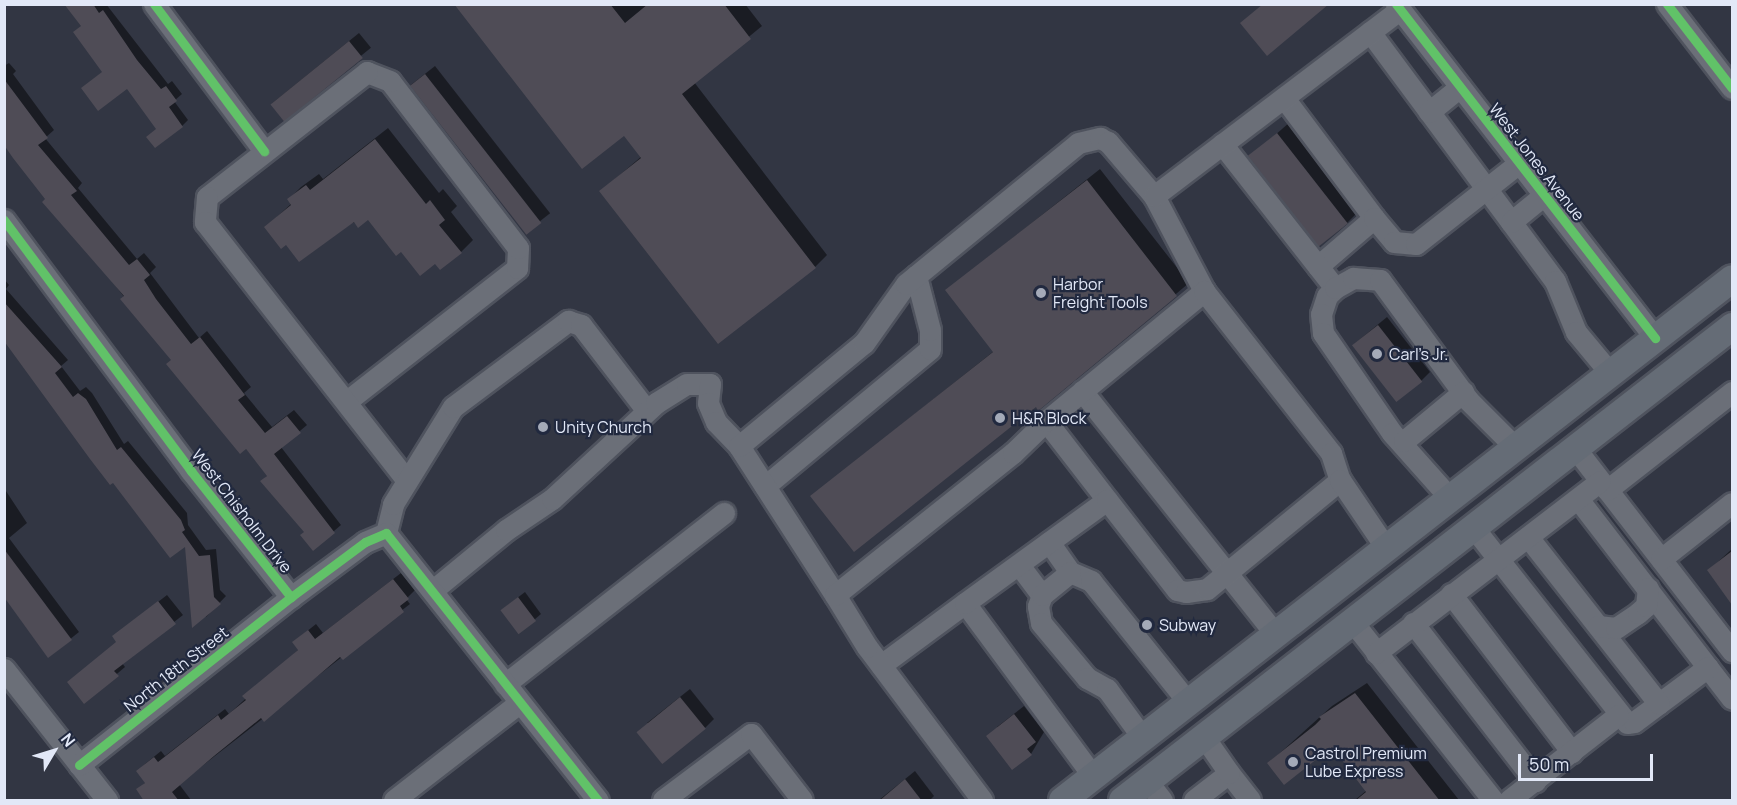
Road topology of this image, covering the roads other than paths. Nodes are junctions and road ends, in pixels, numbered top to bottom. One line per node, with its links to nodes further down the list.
1 (154, 4): 10 (street)
2 (1667, 4): 6 (street)
3 (1398, 7): 4 (street); 5 (street, West Jones Avenue)
4 (1370, 32): 7 (street); 8 (street)
5 (1460, 87): 8 (street); 11 (street, West Jones Avenue)
6 (1732, 88)
7 (1284, 98): 9 (street); 15 (street)
8 (1430, 112): 12 (street)
9 (1222, 144): 14 (street); 18 (street)
10 (264, 151): 30 (street); 30 (street)
11 (1519, 163): 12 (street); 13 (street, West Jones Avenue)
12 (1487, 189): 15 (street); 17 (street)
13 (1544, 195): 17 (street); 25 (street, West Jones Avenue)
14 (1154, 196): 19 (street); 22 (street)
15 (1374, 218): 18 (street)
16 (4, 220): 61 (street, West Chisholm Drive)
17 (1511, 222): 26 (street)
18 (1318, 266): 21 (street)
19 (916, 276): 34 (street); 40 (street)
20 (1732, 278): 23 (main road)
21 (1335, 288): 28 (street); 33 (street)
22 (1204, 291): 27 (street); 37 (street)
23 (1702, 302): 24 (main road); 25 (main road)
24 (1729, 328): 36 (main road)
25 (1655, 338): 26 (main road)
26 (1610, 374): 35 (main road)
27 (1082, 391): 32 (street); 55 (street)
28 (1463, 392): 33 (street); 35 (street)
29 (1732, 392): 39 (street)
30 (347, 401): 38 (street)
31 (648, 411): 34 (street); 38 (street); 57 (street)
32 (1046, 421): 43 (street); 59 (street)
33 (1404, 441): 41 (street)
34 (739, 446): 40 (street)
35 (1515, 447): 41 (main road)
36 (1575, 448): 39 (street); 46 (main road)
37 (1340, 480): 50 (street); 55 (street)
38 (407, 481): 47 (street)
39 (1604, 485): 42 (street); 52 (street)
40 (765, 486): 59 (street)
41 (1450, 498): 46 (main road); 50 (main road)
42 (1578, 499): 48 (street); 56 (street)
43 (1107, 500): 49 (street); 55 (street)
44 (1732, 503): 52 (street)
45 (723, 513): 74 (street)
46 (1473, 527): 51 (street); 64 (main road)
47 (386, 533): 57 (street); 61 (street, West Chisholm Drive)
48 (1528, 537): 51 (street); 66 (street)
49 (1049, 542): 53 (street); 54 (street)
50 (1386, 548): 67 (main road)
51 (1499, 557): 58 (street); 79 (street)
52 (1661, 559): 69 (street)
53 (1019, 565): 60 (street); 62 (street)
54 (1070, 572): 60 (street); 76 (street)
55 (1227, 573): 67 (street)
56 (1647, 588): 63 (street); 66 (street)
57 (433, 590): 74 (street)
58 (1450, 594): 65 (street); 82 (street)
59 (835, 595): 71 (street)
60 (1042, 595): 81 (street)
61 (291, 597): 83 (street, North 18th Street)
62 (965, 603): 71 (street); 85 (street)
63 (1663, 608): 68 (street); 72 (street)
64 (1352, 621): 70 (street); 80 (main road)
65 (1413, 623): 70 (street); 86 (street)
66 (1598, 626): 68 (street)
67 (1275, 634): 76 (main road)
68 (1615, 646): 78 (street)
69 (1732, 651)
70 (1376, 653): 98 (street)
71 (881, 665): 93 (street)
72 (1708, 667): 75 (street); 78 (street)
73 (4, 669): 83 (street)
74 (505, 684): 77 (street)
75 (1732, 699)
76 (1188, 702): 81 (main road)
77 (519, 703): 89 (street); 90 (street)
78 (1659, 704): 79 (street)
79 (1618, 715): 82 (street)
80 (1204, 736): 84 (street); 87 (main road)
81 (1143, 738): 85 (main road)
82 (1572, 752): 86 (street)
83 (79, 765): 88 (street)
84 (1229, 773): 96 (street); 97 (street)
85 (1093, 776): 94 (main road)
86 (1535, 780): 99 (street)
87 (1154, 791): 95 (main road)
88 (107, 801)
89 (394, 801)
90 (598, 801)
91 (663, 801): 92 (street)
92 (802, 801)
93 (982, 801)
94 (1062, 801)
95 (1122, 801)
96 (1194, 801)
97 (1250, 801)
98 (1493, 801)
99 (1509, 801)

